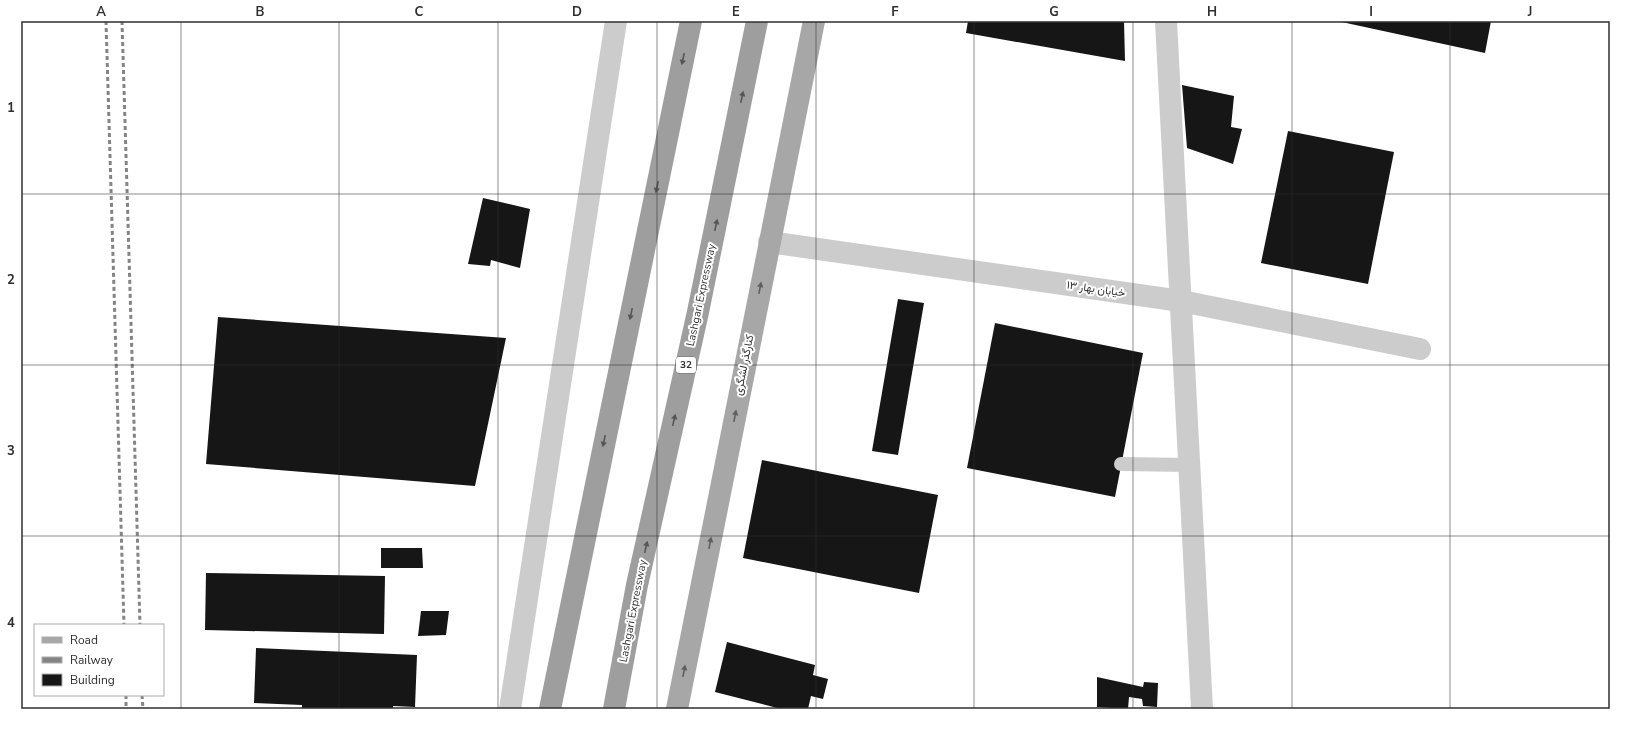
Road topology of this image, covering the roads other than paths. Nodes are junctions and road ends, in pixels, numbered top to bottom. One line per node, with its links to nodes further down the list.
1 (616, 21): 11 (street)
2 (691, 21): 12 (highway, one-way to 12)
3 (757, 21): 13 (highway, Lashgari Expressway / 32, one-way to 3)
4 (814, 21): 6 (main road, کنارگذر لشگری)
5 (1166, 21): 7 (street)
6 (768, 242): 7 (street, خیابان بهار ۱۳); 14 (main road, کنارگذر لشگری, one-way to 6)
7 (1181, 301): 8 (street, خیابان بهار ۱۳); 10 (street)
8 (1420, 349)
9 (1121, 464): 10 (lane)
10 (1189, 465): 15 (street)
11 (510, 709)
12 (550, 709)
13 (614, 709)
14 (677, 709)
15 (1202, 709)

